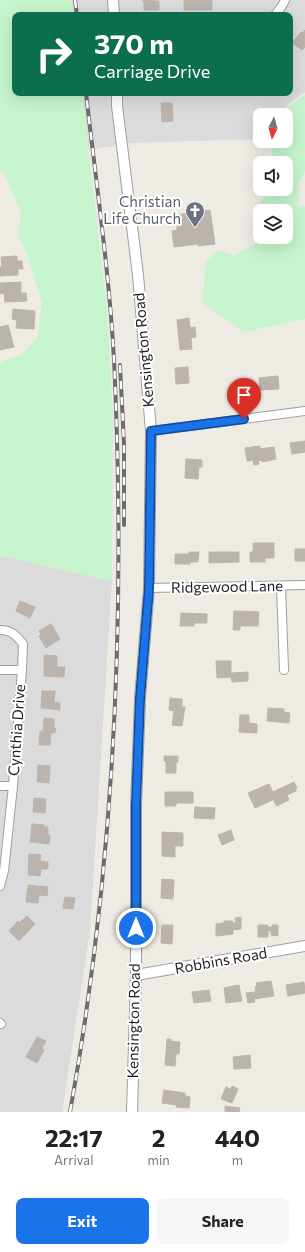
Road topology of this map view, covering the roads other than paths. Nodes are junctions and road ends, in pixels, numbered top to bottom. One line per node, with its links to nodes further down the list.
1 (113, 0): 3 (street)
2 (284, 0): 4 (street)
3 (114, 12)
4 (277, 12)
5 (117, 96): 7 (street, Kensington Road)
6 (305, 411): 7 (street)
7 (151, 431): 10 (street, Kensington Road)
8 (281, 586): 9 (street, Ridgewood Lane); 10 (street, Ridgewood Lane); 14 (street)
9 (305, 586)
10 (149, 588): 19 (street, Kensington Road)
11 (0, 630): 13 (street, Cynthia Drive)
12 (0, 670): 13 (street, Cynthia Drive)
13 (22, 670): 16 (street, Cynthia Drive)
14 (284, 670)
15 (0, 786): 16 (street)
16 (13, 786): 17 (street, Cynthia Drive)
17 (0, 886)
18 (305, 946): 19 (street, Robbins Road)
19 (136, 974): 20 (street, Kensington Road)
20 (132, 1112)

